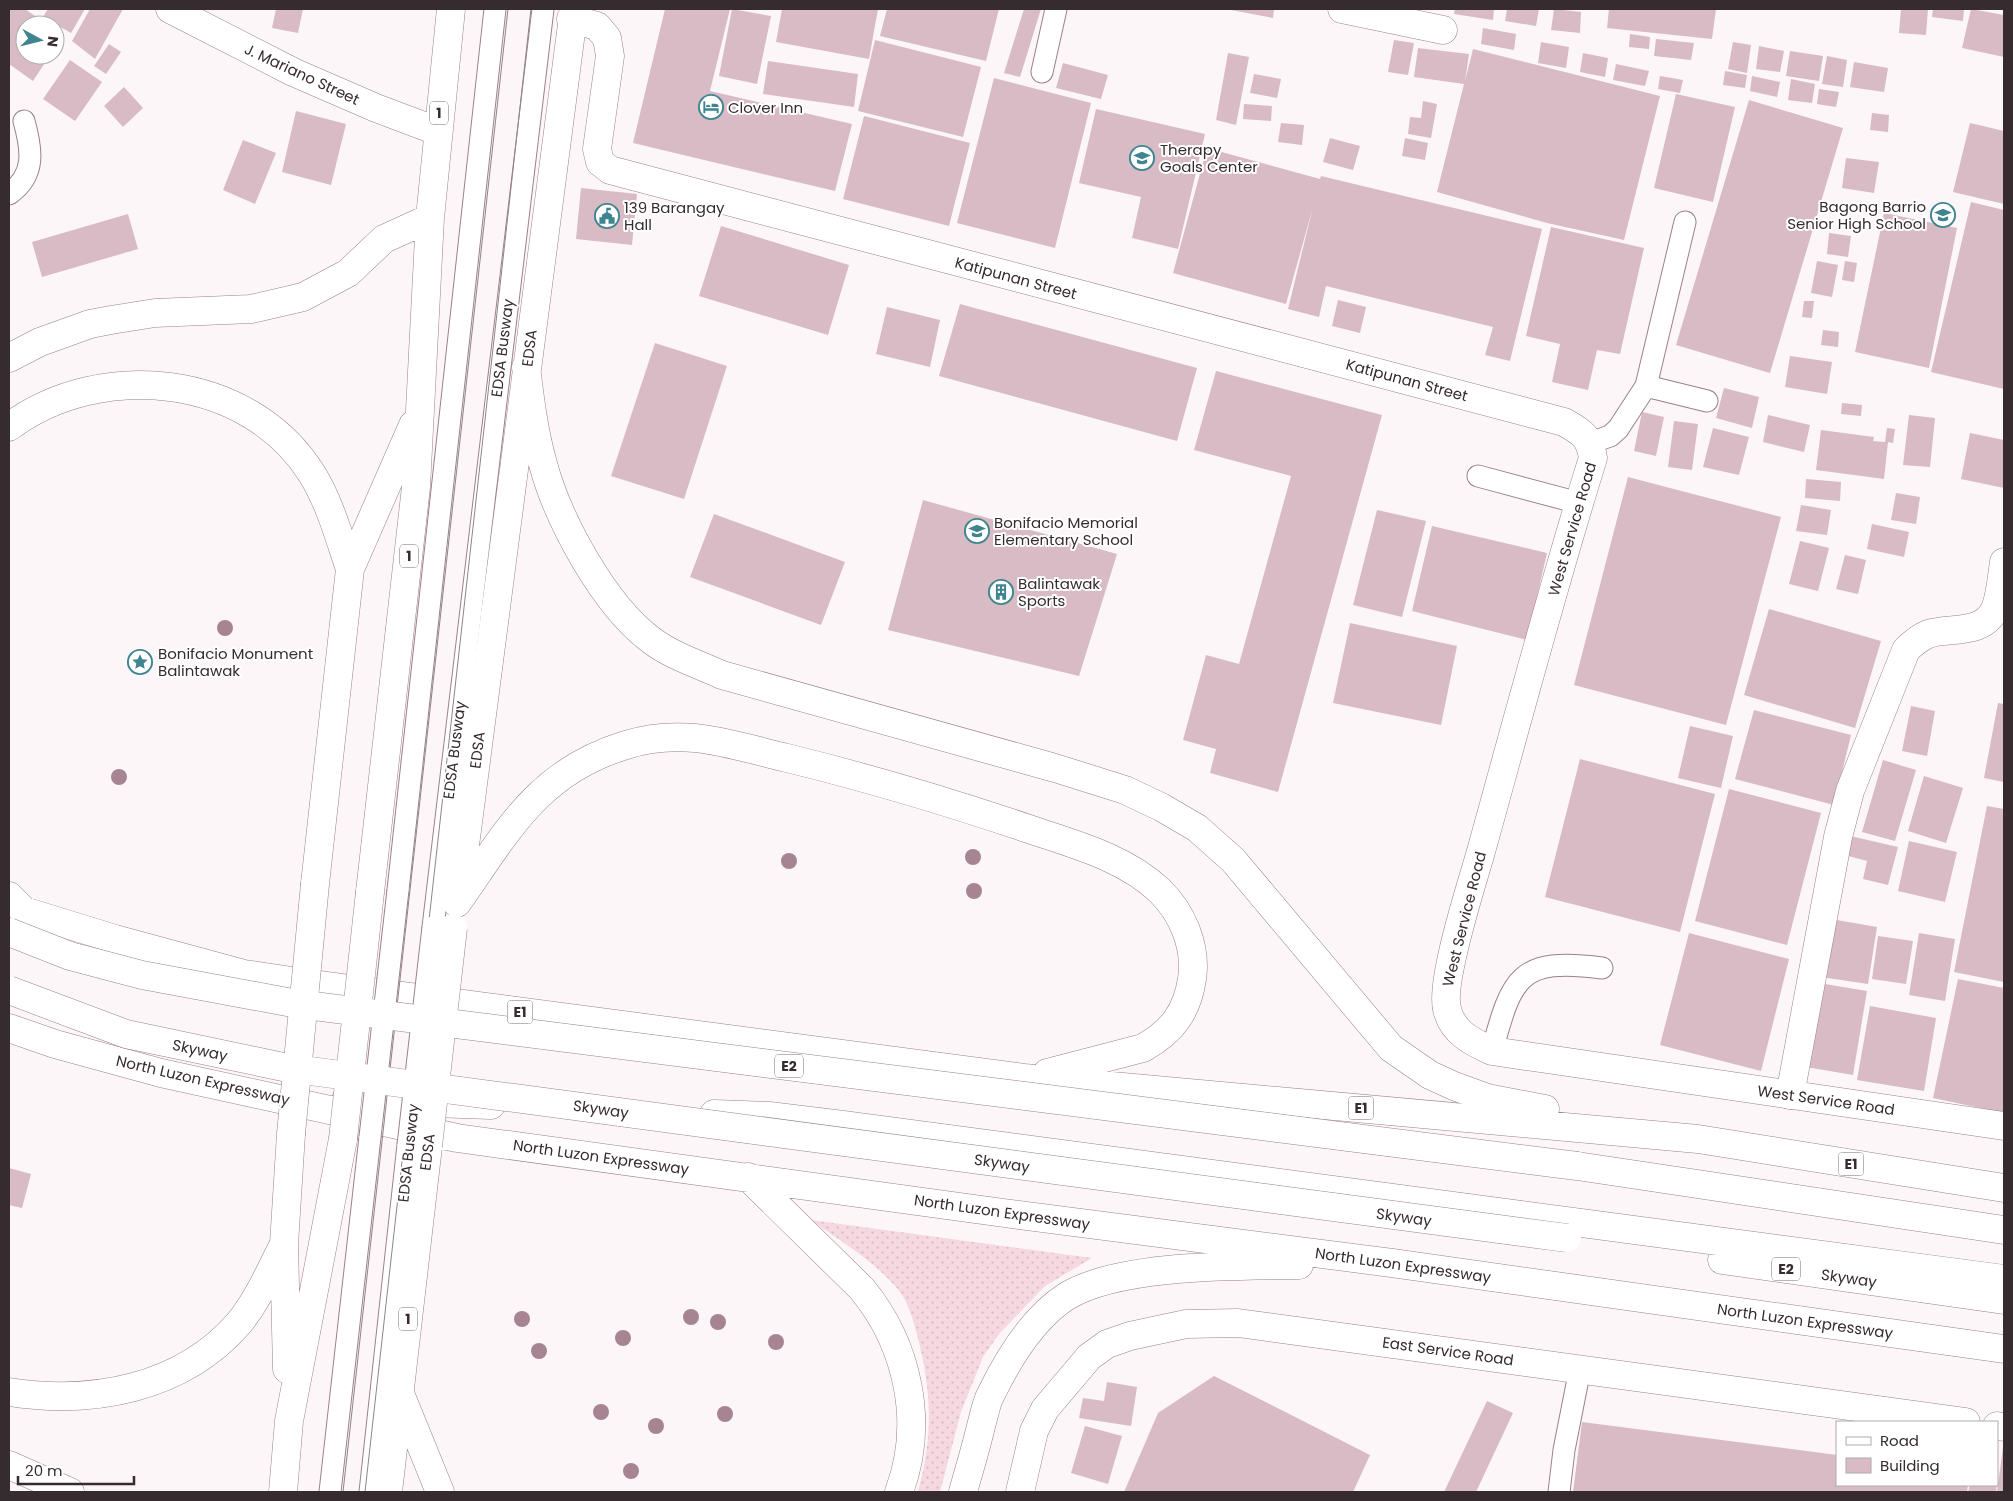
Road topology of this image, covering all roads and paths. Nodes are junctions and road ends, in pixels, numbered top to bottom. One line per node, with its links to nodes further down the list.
1 (170, 9): 11 (main road, J. Mariano Street)
2 (451, 9): 11 (main road, 1)
3 (495, 9): 54 (lane, bridge)
4 (543, 9): 27 (lane, EDSA Busway)
5 (1056, 9): 9 (lane)
6 (1342, 9): 8 (main road)
7 (572, 14): 16 (main road, EDSA / 1); 21 (main road, Katipunan Street)
8 (1443, 30)
9 (1042, 72)
10 (24, 121): 12 (lane)
11 (437, 131): 13 (main road, 1)
12 (9, 194)
13 (430, 218): 15 (main road); 19 (main road)
14 (1685, 222): 17 (lane)
15 (9, 358)
16 (526, 367): 27 (main road, EDSA / 1); 36 (main road)
17 (1646, 386): 18 (lane); 21 (lane)
18 (1707, 401)
19 (420, 410): 25 (main road); 49 (main road, 1, bridge)
20 (9, 427): 25 (main road)
21 (1590, 443): 23 (main road, West Service Road)
22 (1478, 476): 23 (lane)
23 (1579, 503): 31 (main road, West Service Road)
24 (2004, 562): 33 (main road)
25 (350, 569): 41 (main road, bridge)
26 (12, 911): 32 (main road, E1); 40 (main road, E2, bridge)
27 (448, 920): 32 (main road); 37 (main road, EDSA / 1, bridge)
28 (1602, 968): 31 (lane)
29 (9, 990): 44 (main road, Skyway / E2, bridge)
30 (9, 1028): 34 (main road, North Luzon Expressway)
31 (1492, 1051): 33 (main road, West Service Road)
32 (1024, 1078): 36 (main road, E1)
33 (1790, 1095): 35 (main road, West Service Road)
34 (275, 1097): 38 (main road, North Luzon Expressway); 43 (main road)
35 (2004, 1126)
36 (1698, 1139): 39 (main road, E1)
37 (418, 1146): 48 (main road, EDSA / 1); 55 (lane, EDSA Busway)
38 (748, 1177): 42 (main road, North Luzon Expressway); 58 (main road)
39 (2004, 1188)
40 (2004, 1230)
41 (284, 1244): 47 (main road); 49 (main road)
42 (1392, 1263): 45 (main road, North Luzon Expressway); 59 (main road)
43 (2004, 1278)
44 (2004, 1300)
45 (2004, 1349)
46 (1580, 1369): 50 (main road, East Service Road); 60 (main road, East Service Road); 61 (lane)
47 (9, 1392)
48 (400, 1393): 56 (main road, EDSA / 1); 57 (main road)
49 (289, 1421): 53 (main road, 1)
50 (1959, 1421)
51 (9, 1465): 52 (main road)
52 (70, 1492)
53 (283, 1492)
54 (330, 1492)
55 (370, 1492)
56 (388, 1492)
57 (440, 1492)
58 (898, 1492)
59 (963, 1492)
60 (1020, 1492)
61 (1559, 1492)

